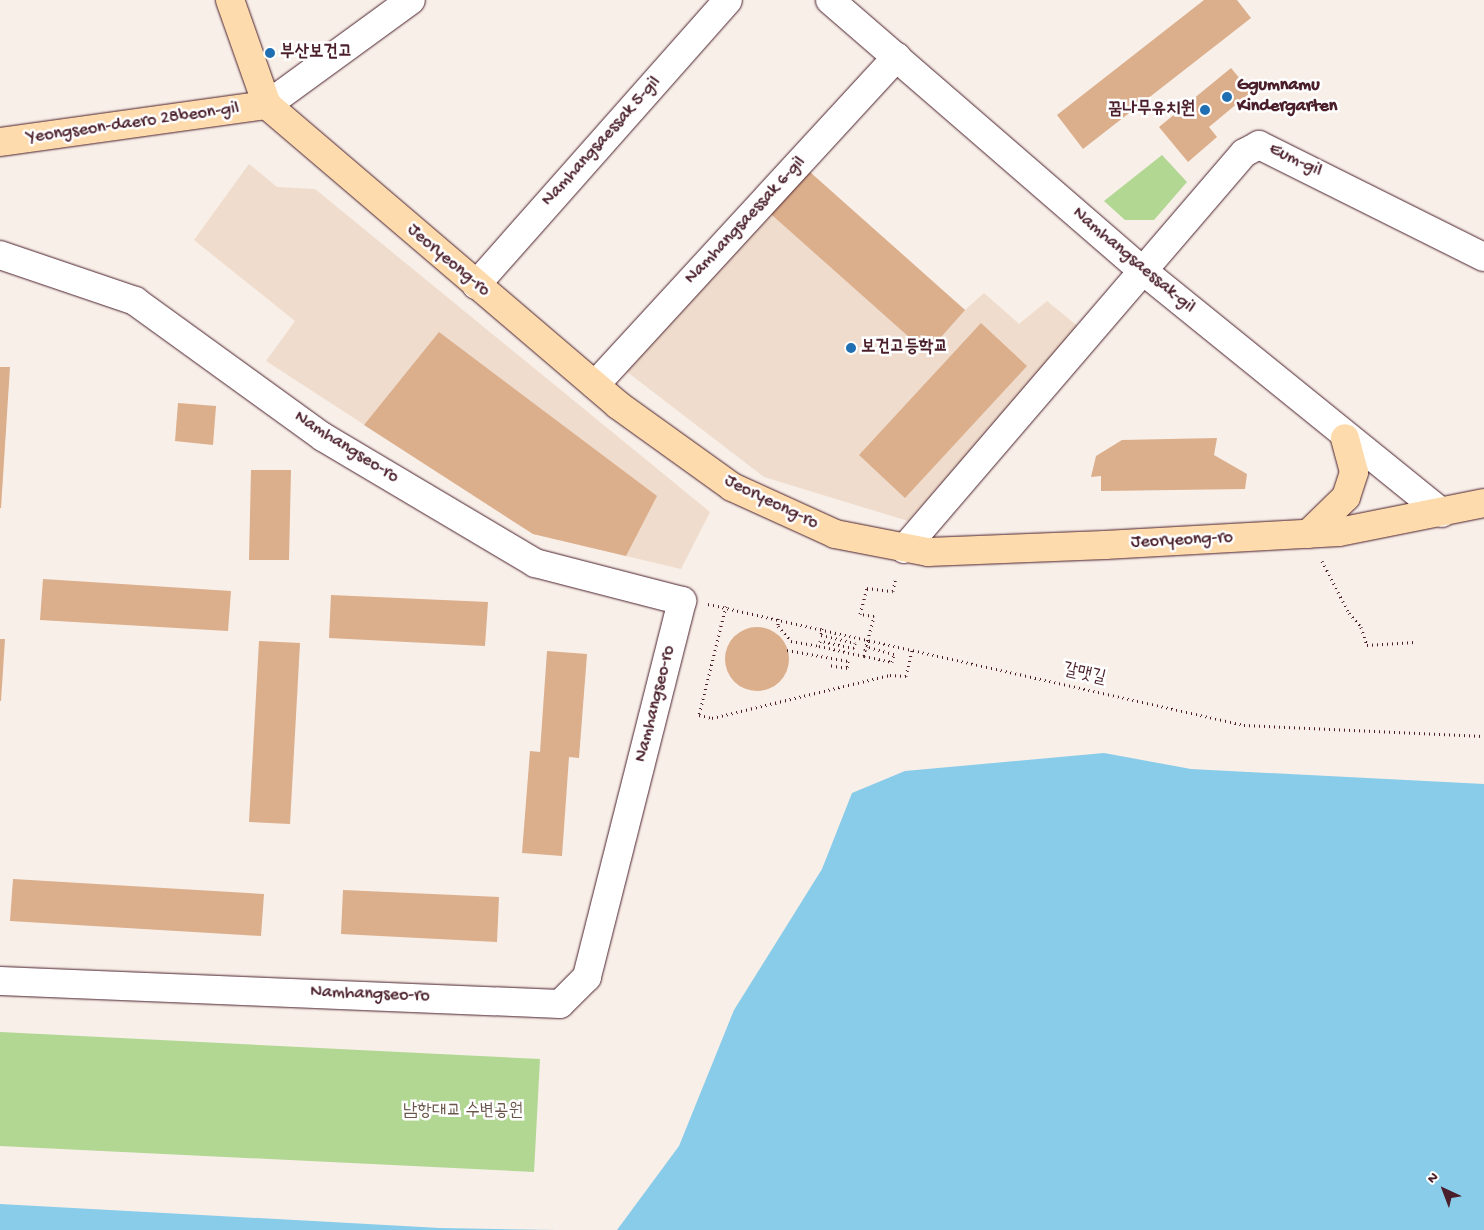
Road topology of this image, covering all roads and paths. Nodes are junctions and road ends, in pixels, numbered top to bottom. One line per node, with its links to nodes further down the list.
1 (230, 0): 6 (main road, Jeoryeong-ro)
2 (411, 0): 6 (street)
3 (728, 0): 11 (street, Namhangsaessak 5-gil)
4 (830, 0): 5 (street, Namhangsaessak-gil)
5 (897, 57): 10 (street, Namhangsaessak-gil); 12 (street, Namhangsaessak 6-gil)
6 (267, 105): 7 (main road, Yeongseon-daero 28beon-gil); 11 (main road, Jeoryeong-ro)
7 (0, 142)
8 (0, 255): 19 (street, Namhangseo-ro)
9 (1484, 257): 10 (street, Eum-gil)
10 (1142, 270): 13 (street, Namhangsaessak-gil); 17 (street)
11 (476, 285): 12 (main road, Jeoryeong-ro)
12 (595, 385): 17 (main road, Jeoryeong-ro)
13 (1344, 438): 15 (street, Namhangsaessak-gil); 16 (main road)
14 (1484, 503): 15 (main road, Jeoryeong-ro)
15 (1442, 513): 16 (main road, Jeoryeong-ro)
16 (1314, 533): 17 (main road, Jeoryeong-ro); 24 (path)
17 (904, 549)
18 (896, 577): 28 (path, bridge)
19 (682, 601): 20 (path, 갈맷길); 31 (street, Namhangseo-ro)
20 (726, 606): 21 (path, 갈맷길); 26 (path)
21 (778, 618): 22 (path, 갈맷길); 25 (path)
22 (822, 628): 23 (path, 갈맷길); 25 (path)
23 (869, 639): 26 (path, 갈맷길); 28 (path)
24 (1415, 642)
25 (819, 646): 28 (path)
26 (912, 649): 30 (path, 갈맷길)
27 (787, 650): 29 (path)
28 (864, 656)
29 (828, 665)
30 (1484, 736)
31 (0, 980)

